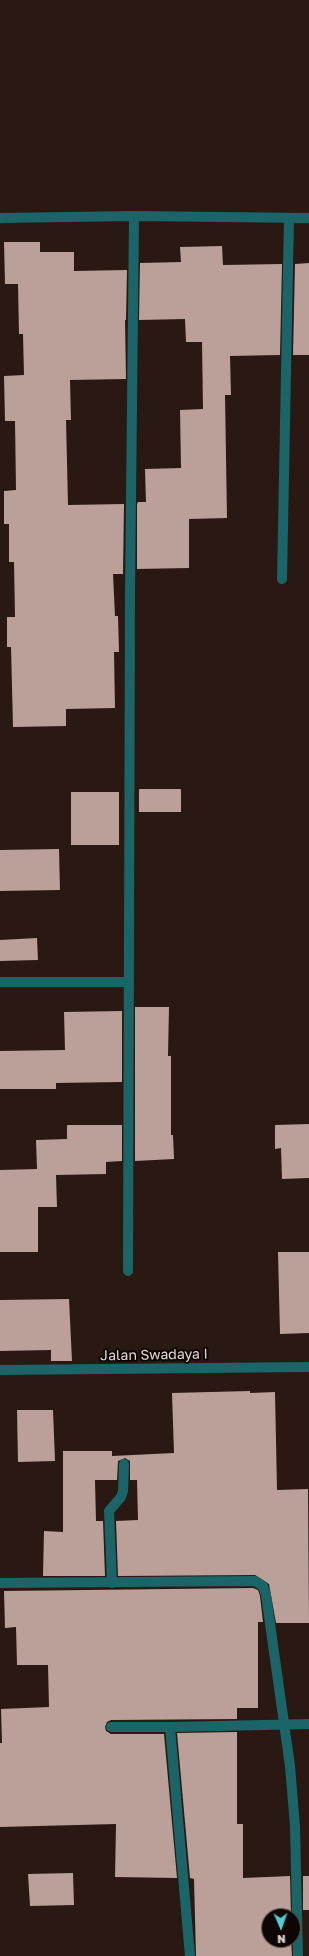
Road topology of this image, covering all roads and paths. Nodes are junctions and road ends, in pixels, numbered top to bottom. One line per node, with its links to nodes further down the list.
1 (134, 216): 2 (street); 3 (street); 7 (street)
2 (0, 218)
3 (289, 218): 4 (street); 5 (street)
4 (309, 218)
5 (282, 579)
6 (0, 982): 7 (street)
7 (129, 982): 8 (street)
8 (128, 1271)
9 (309, 1367): 10 (street, Jalan Swadaya I)
10 (0, 1370)
11 (124, 1464): 13 (street)
12 (0, 1583): 13 (street)
13 (112, 1583): 15 (street)
14 (309, 1724): 15 (street)
15 (284, 1725): 17 (street); 19 (street)
16 (111, 1727): 17 (street)
17 (170, 1727): 18 (street)
18 (190, 1956)
19 (298, 1956)

